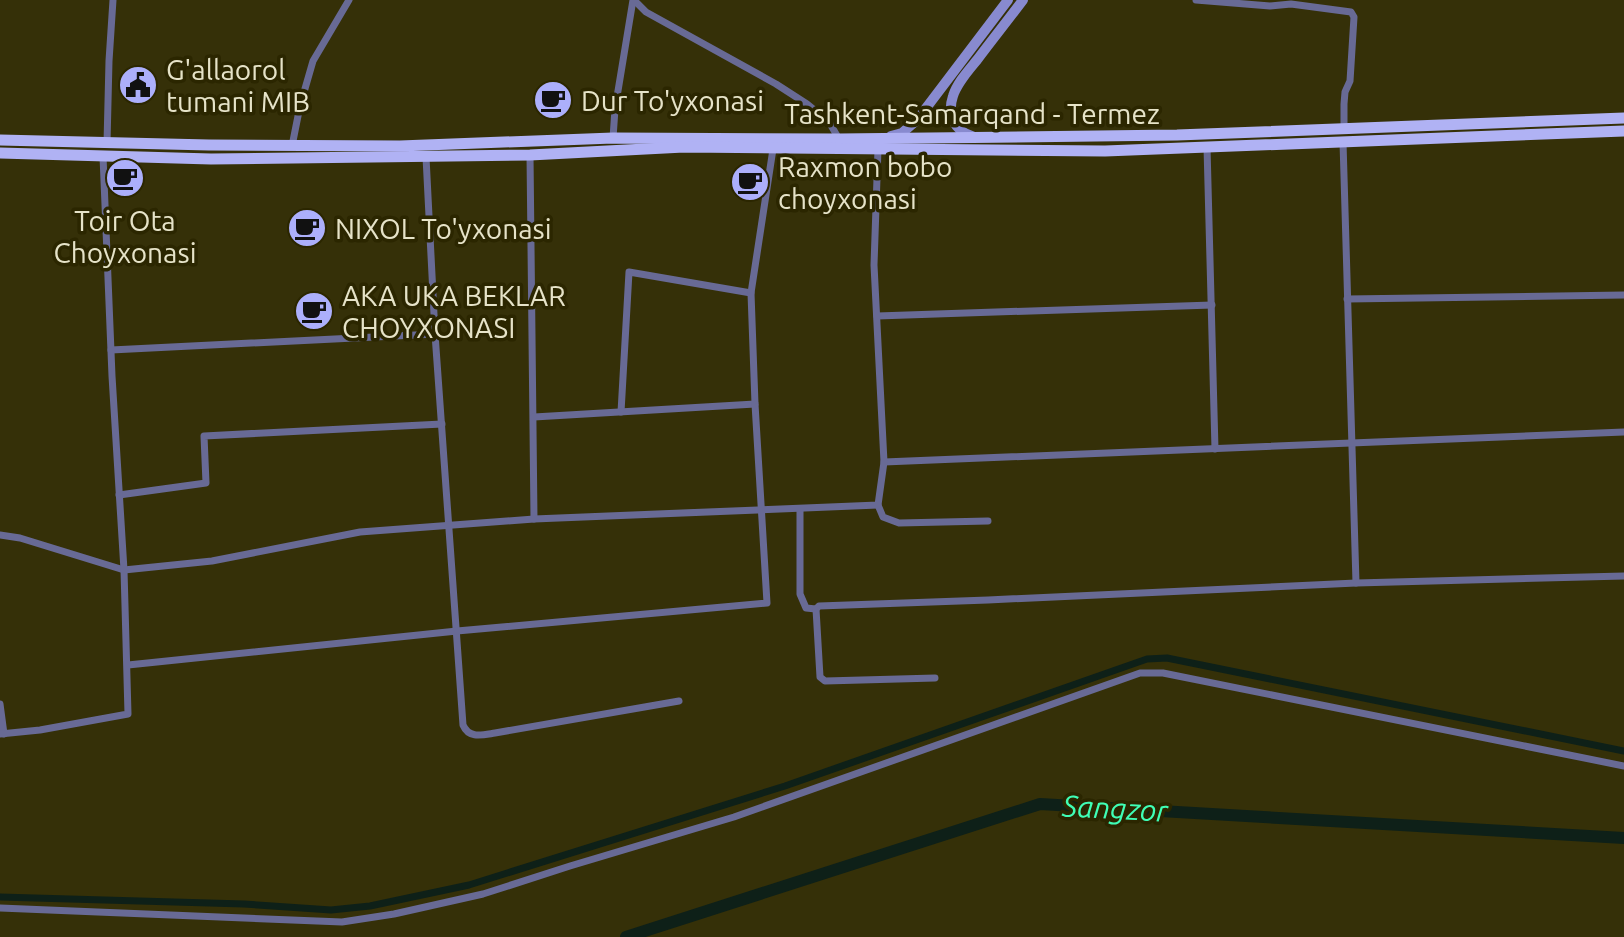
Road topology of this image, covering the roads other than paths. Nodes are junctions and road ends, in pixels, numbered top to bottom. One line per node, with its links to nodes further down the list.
1 (113, 0): 18 (street)
2 (349, 0): 20 (street)
3 (634, 0): 13 (street); 14 (street)
4 (1008, 0): 19 (main road)
5 (1023, 0): 12 (main road)
6 (1196, 0): 10 (street)
7 (1624, 118): 8 (highway, Tashkent-Samarqand - Termez)
8 (1516, 123): 10 (highway, Tashkent-Samarqand - Termez); 11 (highway)
9 (1624, 131): 11 (highway, Tashkent-Samarqand - Termez)
10 (1343, 136): 11 (highway, Tashkent-Samarqand - Termez); 17 (highway, Tashkent-Samarqand - Termez); 21 (highway, Tashkent-Samarqand - Termez); 29 (street)
11 (1518, 136)
12 (978, 137): 17 (highway, Tashkent-Samarqand - Termez); 19 (highway, Tashkent-Samarqand - Termez)
13 (613, 138): 14 (highway, Tashkent-Samarqand - Termez); 20 (highway, Tashkent-Samarqand - Termez)
14 (839, 139): 19 (highway, Tashkent-Samarqand - Termez)
15 (0, 140): 16 (highway, Tashkent-Samarqand - Termez)
16 (19, 140): 18 (highway, Tashkent-Samarqand - Termez); 23 (highway)
17 (1176, 142): 19 (highway, Tashkent-Samarqand - Termez); 21 (highway, Tashkent-Samarqand - Termez)
18 (107, 143): 20 (highway, Tashkent-Samarqand - Termez)
19 (877, 144): 22 (highway, Tashkent-Samarqand - Termez); 31 (street)
20 (292, 146)
21 (1207, 147): 30 (street)
22 (773, 149): 24 (highway, Tashkent-Samarqand - Termez); 27 (street)
23 (6, 153): 25 (highway, Tashkent-Samarqand - Termez)
24 (530, 155): 26 (highway, Tashkent-Samarqand - Termez); 36 (street)
25 (103, 156): 26 (highway, Tashkent-Samarqand - Termez); 33 (street)
26 (426, 157): 32 (street)
27 (751, 293): 34 (street); 35 (street)
28 (1624, 295): 29 (street)
29 (1347, 299): 39 (street)
30 (1212, 305): 31 (street); 40 (street)
31 (877, 316): 41 (street)
32 (435, 334): 33 (street); 37 (street)
33 (111, 350): 42 (street)
34 (755, 404): 35 (street); 44 (street)
35 (621, 412): 36 (street)
36 (534, 417): 46 (street)
37 (442, 424): 42 (street); 48 (street)
38 (1624, 432): 39 (street)
39 (1351, 442): 40 (street); 52 (street)
40 (1215, 449): 41 (street)
41 (884, 462): 43 (street)
42 (119, 495): 50 (street)
43 (878, 505): 45 (street); 47 (street)
44 (762, 509): 45 (street); 46 (street); 54 (street)
45 (800, 509): 53 (street)
46 (534, 519): 48 (street)
47 (988, 521)
48 (449, 524): 50 (street); 54 (street)
49 (0, 535): 50 (street)
50 (124, 570): 55 (street)
51 (1624, 576): 52 (street)
52 (1356, 583): 53 (street)
53 (816, 609): 56 (street)
54 (457, 631): 55 (street); 57 (street)
55 (128, 665): 59 (street)
56 (935, 678)
57 (679, 701)
58 (0, 704): 59 (street)
59 (2, 734)
60 (1624, 766): 61 (street)
61 (0, 908)

